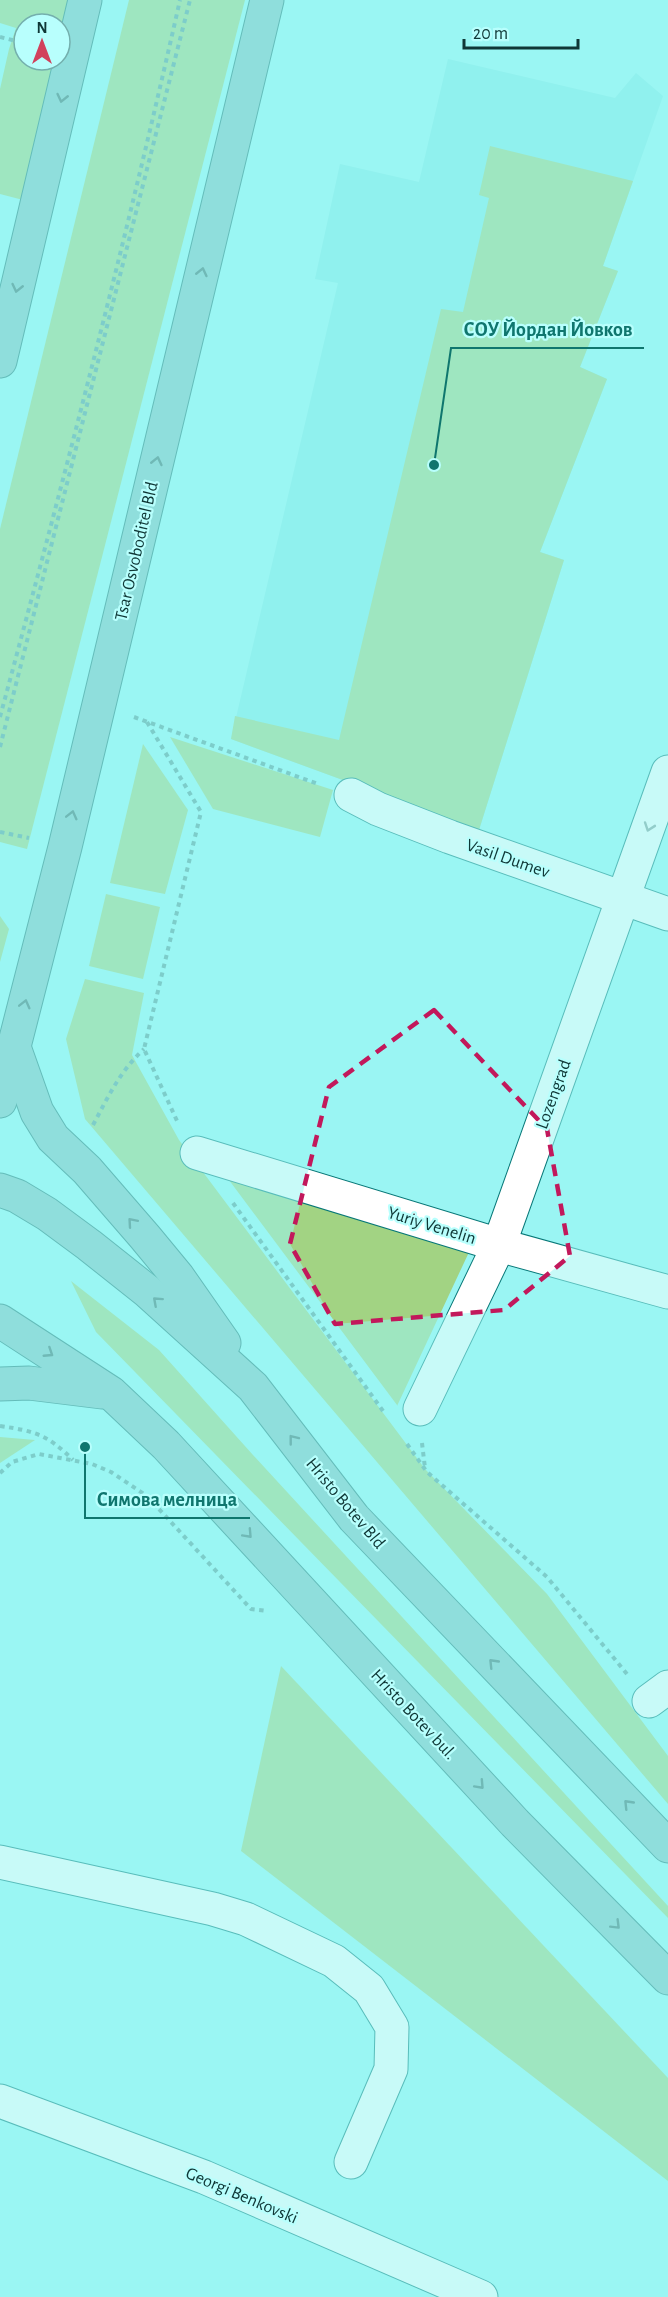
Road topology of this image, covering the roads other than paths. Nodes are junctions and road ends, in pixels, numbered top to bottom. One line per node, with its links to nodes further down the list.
1 (85, 0): 3 (main road, one-way to 3)
2 (267, 0): 8 (main road, Tsar Osvoboditel Bld, one-way to 2)
3 (0, 361)
4 (668, 772): 6 (street, Lozengrad, one-way to 6)
5 (351, 795): 6 (street, Vasil Dumev)
6 (624, 899): 7 (street, Vasil Dumev); 12 (street, Lozengrad)
7 (668, 914)
8 (14, 1047): 9 (main road, Tsar Osvoboditel Bld); 16 (main road, one-way to 8)
9 (0, 1101)
10 (197, 1153): 12 (street, Yuriy Venelin)
11 (0, 1190): 16 (main road, Hristo Botev Bld, one-way to 11)
12 (499, 1245): 13 (street, Yuriy Venelin); 18 (street, Lozengrad)
13 (668, 1292)
14 (0, 1321): 17 (main road, one-way to 17)
15 (0, 1384): 17 (main road)
16 (254, 1387): 19 (main road, Hristo Botev Bld, one-way to 16)
17 (111, 1393): 21 (main road, Hristo Botev bul., one-way to 21)
18 (420, 1409)
19 (668, 1846)
20 (0, 1862): 23 (street)
21 (668, 1978)
22 (0, 2101): 24 (street, Georgi Benkovski)
23 (351, 2162)
24 (481, 2297)

